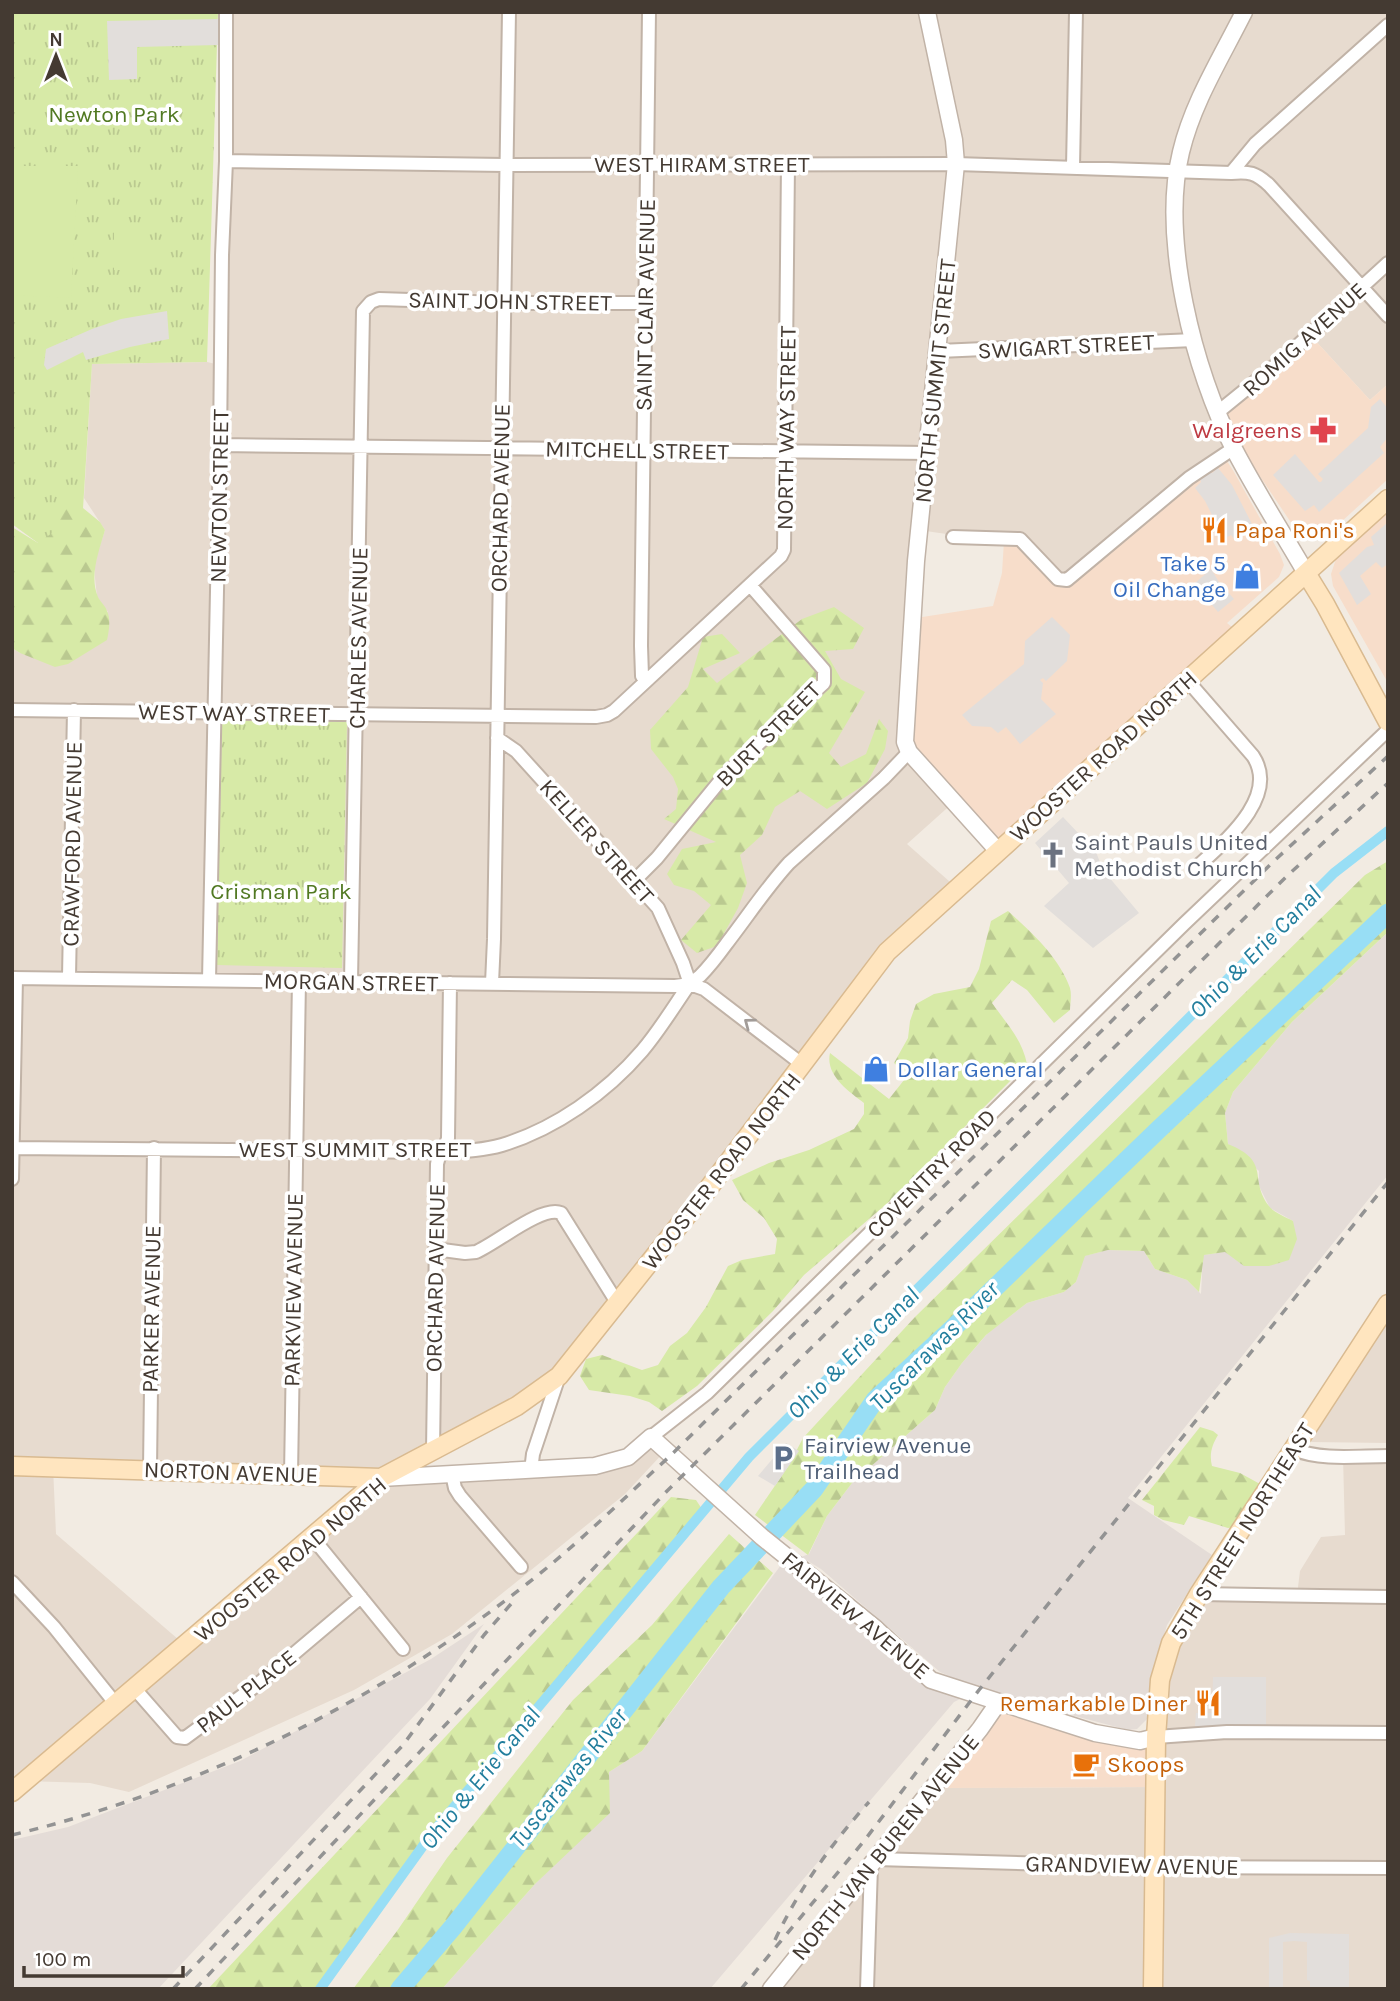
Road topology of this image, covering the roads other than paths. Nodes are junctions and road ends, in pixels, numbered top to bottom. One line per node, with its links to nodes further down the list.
1 (226, 12): 8 (street, NEWTON STREET)
2 (509, 12): 12 (street, ORCHARD AVENUE)
3 (649, 12): 9 (street, SAINT CLAIR AVENUE)
4 (927, 12): 11 (street, NORTH SUMMIT STREET)
5 (1076, 12): 13 (street)
6 (1244, 12): 14 (street)
7 (1388, 25): 15 (street)
8 (226, 161): 12 (street, WEST HIRAM STREET); 25 (street, NEWTON STREET)
9 (647, 164): 10 (street, WEST HIRAM STREET); 12 (street, WEST HIRAM STREET); 20 (street, SAINT CLAIR AVENUE)
10 (788, 164): 11 (street, WEST HIRAM STREET); 30 (street, NORTH WAY STREET)
11 (956, 164): 13 (street, WEST HIRAM STREET); 23 (street, NORTH SUMMIT STREET)
12 (505, 165): 19 (street, ORCHARD AVENUE)
13 (1073, 167): 14 (street, WEST HIRAM STREET)
14 (1178, 171): 15 (street, WEST HIRAM STREET); 22 (street)
15 (1231, 173): 17 (street, WEST HIRAM STREET)
16 (1388, 263): 17 (street, ROMIG AVENUE)
17 (1361, 287): 21 (street, WEST HIRAM STREET); 24 (street, ROMIG AVENUE)
18 (375, 300): 19 (street, SAINT JOHN STREET); 26 (street, CHARLES AVENUE)
19 (503, 303): 20 (street, SAINT JOHN STREET); 27 (street, ORCHARD AVENUE)
20 (645, 303): 29 (street, SAINT CLAIR AVENUE)
21 (1388, 316)
22 (1194, 340): 23 (street, SWIGART STREET); 24 (street)
23 (939, 351): 31 (street, NORTH SUMMIT STREET)
24 (1218, 412): 28 (street)
25 (220, 445): 26 (street, MITCHELL STREET); 40 (street, NEWTON STREET)
26 (360, 447): 27 (street, MITCHELL STREET); 41 (street, CHARLES AVENUE)
27 (501, 448): 29 (street, MITCHELL STREET); 42 (street, ORCHARD AVENUE)
28 (1234, 448): 33 (street); 34 (street)
29 (643, 450): 30 (street, MITCHELL STREET); 37 (street, SAINT CLAIR AVENUE)
30 (785, 452): 31 (street, MITCHELL STREET); 35 (street, NORTH WAY STREET)
31 (928, 453): 46 (street, NORTH SUMMIT STREET)
32 (1388, 499): 34 (main road, WOOSTER ROAD NORTH)
33 (953, 537)
34 (1306, 573): 36 (main road, WOOSTER ROAD NORTH); 43 (main road)
35 (750, 585): 37 (street, NORTH WAY STREET); 49 (street, BURT STREET)
36 (1187, 680): 47 (main road, WOOSTER ROAD NORTH); 48 (street)
37 (645, 681): 42 (street, NORTH WAY STREET)
38 (12, 710): 39 (street, WEST WAY STREET)
39 (74, 710): 40 (street, WEST WAY STREET); 50 (street, CRAWFORD AVENUE)
40 (215, 712): 41 (street, WEST WAY STREET); 52 (street, NEWTON STREET)
41 (356, 715): 42 (street, WEST WAY STREET); 54 (street, CHARLES AVENUE)
42 (498, 716): 45 (street, ORCHARD AVENUE)
43 (1388, 722)
44 (1388, 730): 68 (street, COVENTRY ROAD)
45 (497, 738): 49 (street, KELLER STREET); 56 (street, ORCHARD AVENUE)
46 (909, 751): 47 (street); 57 (street, WEST SUMMIT STREET)
47 (998, 851): 58 (main road, WOOSTER ROAD NORTH)
48 (1197, 867)
49 (634, 881): 57 (street, KELLER STREET)
50 (69, 977): 51 (street, MORGAN STREET); 52 (street, MORGAN STREET)
51 (14, 978): 59 (street)
52 (209, 980): 53 (street, MORGAN STREET)
53 (299, 980): 54 (street, MORGAN STREET); 61 (street, PARKVIEW AVENUE)
54 (351, 981): 55 (street, MORGAN STREET)
55 (450, 983): 56 (street, MORGAN STREET); 62 (street, ORCHARD AVENUE)
56 (492, 983): 57 (street, MORGAN STREET)
57 (690, 984): 58 (street, one-way to 57); 62 (street, WEST SUMMIT STREET)
58 (803, 1065): 65 (main road, WOOSTER ROAD NORTH)
59 (13, 1147): 60 (street, WEST SUMMIT STREET); 63 (street)
60 (154, 1148): 61 (street, WEST SUMMIT STREET); 73 (street, PARKER AVENUE)
61 (295, 1152): 62 (street, WEST SUMMIT STREET); 76 (street, PARKVIEW AVENUE)
62 (439, 1153): 64 (street, ORCHARD AVENUE)
63 (12, 1179)
64 (435, 1249): 65 (street); 70 (street, ORCHARD AVENUE)
65 (618, 1304): 67 (main road, WOOSTER ROAD NORTH)
66 (1386, 1310): 69 (main road, 5TH STREET NORTHEAST)
67 (559, 1376): 70 (main road, WOOSTER ROAD NORTH); 74 (street)
68 (651, 1437): 74 (street, NORTON AVENUE); 87 (street, FAIRVIEW AVENUE)
69 (1293, 1450): 71 (street); 81 (main road, 5TH STREET NORTHEAST)
70 (433, 1451): 77 (main road, WOOSTER ROAD NORTH)
71 (1388, 1456)
72 (12, 1466): 73 (main road, NORTON AVENUE)
73 (150, 1469): 76 (main road, NORTON AVENUE)
74 (531, 1471): 75 (street, NORTON AVENUE)
75 (452, 1474): 77 (street, NORTON AVENUE); 79 (street)
76 (290, 1475): 77 (main road, NORTON AVENUE)
77 (381, 1478): 78 (main road, WOOSTER ROAD NORTH)
78 (312, 1537): 82 (street); 85 (main road, WOOSTER ROAD NORTH)
79 (521, 1567)
80 (12, 1582): 86 (street)
81 (1199, 1594): 83 (street); 89 (main road, 5TH STREET NORTHEAST)
82 (361, 1597): 84 (street); 85 (street, PAUL PLACE)
83 (1388, 1597)
84 (403, 1649)
85 (135, 1689): 86 (main road, WOOSTER ROAD NORTH)
86 (115, 1703): 90 (main road, WOOSTER ROAD NORTH)
87 (998, 1703): 89 (street, FAIRVIEW AVENUE); 91 (street, NORTH VAN BUREN AVENUE)
88 (1388, 1733): 89 (street, FAIRVIEW AVENUE)
89 (1156, 1737): 92 (main road, 5TH STREET NORTHEAST)
90 (12, 1793)
91 (873, 1862): 92 (street, GRANDVIEW AVENUE); 94 (street, NORTH VAN BUREN AVENUE); 95 (street)
92 (1156, 1867): 93 (street, GRANDVIEW AVENUE); 96 (main road, 5TH STREET NORTHEAST)
93 (1388, 1868)
94 (771, 1989)
95 (867, 1989)
96 (1153, 1989)

